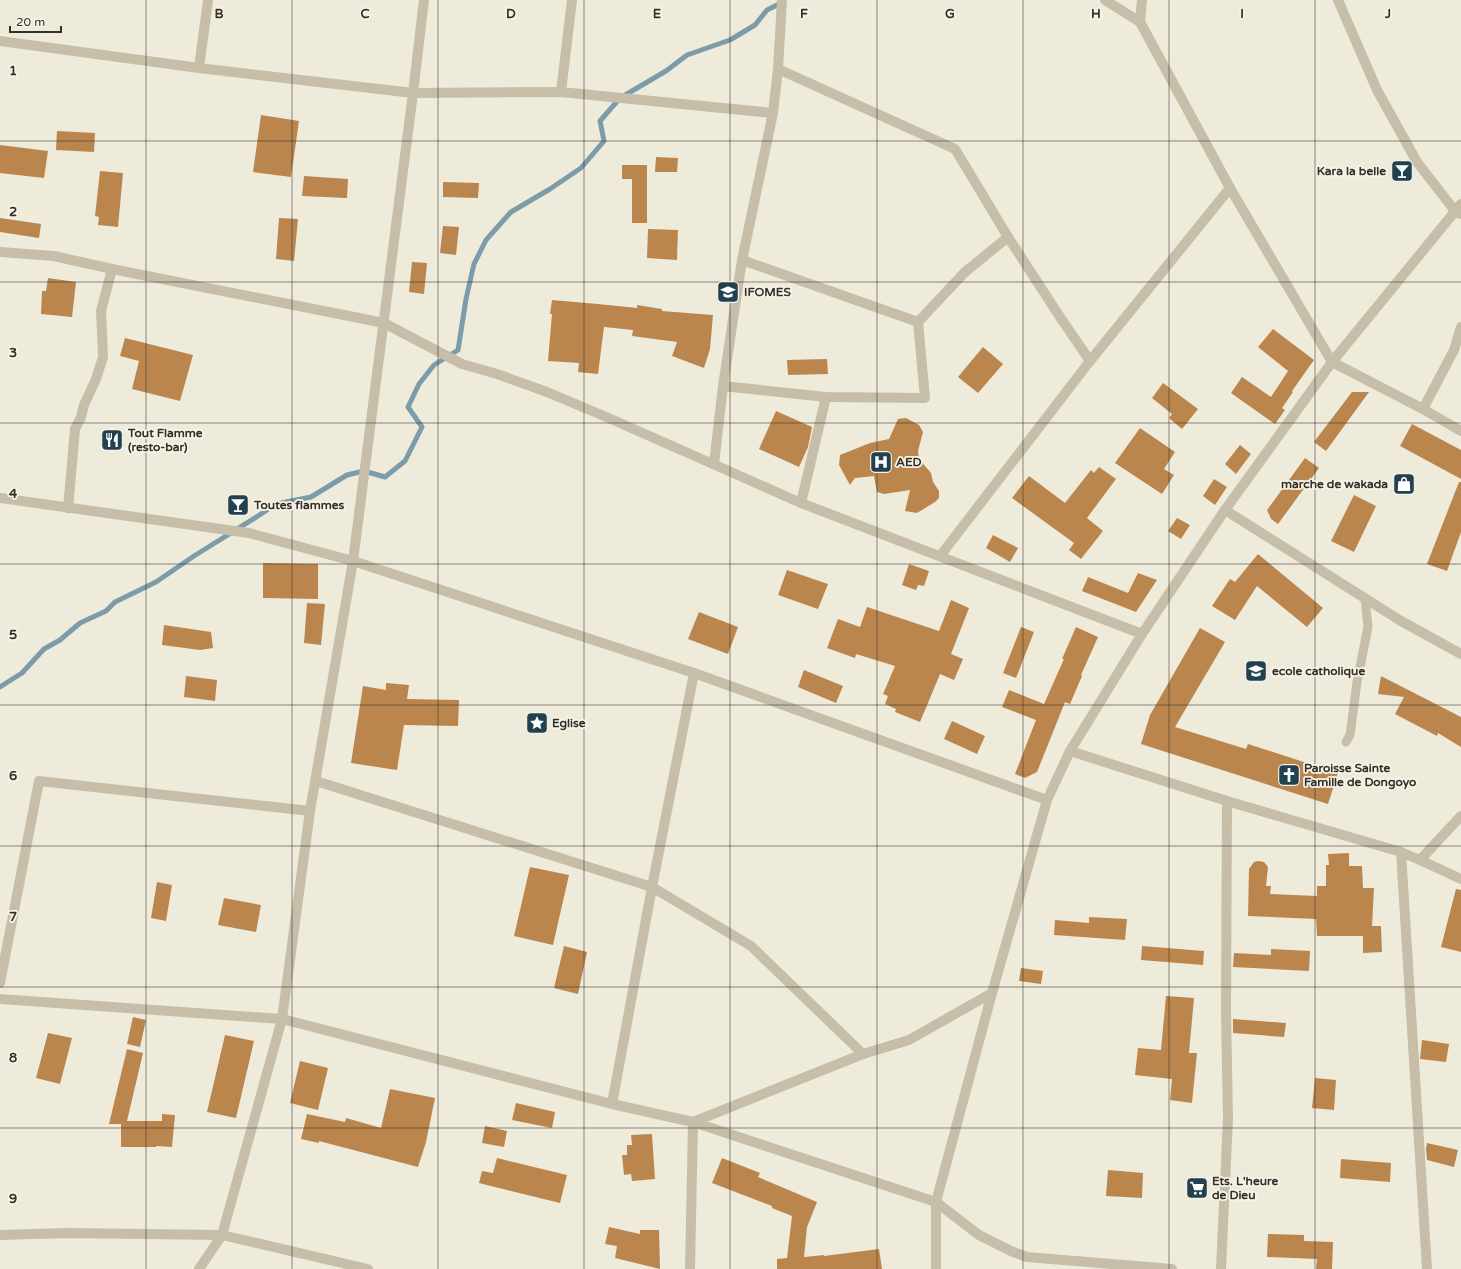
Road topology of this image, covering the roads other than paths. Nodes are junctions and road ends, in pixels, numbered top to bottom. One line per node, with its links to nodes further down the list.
1 (208, 0): 10 (street)
2 (424, 0): 13 (street)
3 (572, 0): 12 (street)
4 (782, 0): 11 (street)
5 (1105, 0): 8 (street)
6 (1142, 0): 8 (street)
7 (1338, 0): 16 (street)
8 (1140, 22): 15 (street)
9 (0, 41): 10 (street)
10 (199, 68): 13 (street)
11 (778, 69): 14 (street); 17 (street)
12 (561, 92): 13 (street); 14 (street)
13 (413, 93): 22 (street)
14 (773, 113): 19 (street)
15 (1230, 188): 24 (street); 25 (street)
16 (1459, 210): 25 (street)
17 (1008, 237): 21 (street); 24 (street)
18 (0, 252): 20 (street)
19 (742, 260): 21 (street); 26 (street)
20 (112, 269): 22 (street); 33 (street)
21 (918, 322): 27 (street)
22 (384, 323): 30 (street); 36 (street)
23 (1461, 327): 28 (street)
24 (1090, 361): 35 (street)
25 (1332, 362): 28 (street); 34 (street)
26 (723, 386): 27 (street); 30 (street)
27 (826, 397): 32 (street)
28 (1423, 409): 29 (street)
29 (1461, 431)
30 (714, 464): 32 (street)
31 (0, 498): 33 (street)
32 (801, 503): 35 (street)
33 (68, 508): 36 (street)
34 (1225, 510): 37 (street); 38 (street)
35 (940, 556): 38 (street)
36 (353, 561): 40 (street); 43 (street)
37 (1365, 598): 39 (street); 41 (lane)
38 (1142, 634): 42 (street)
39 (1461, 654)
40 (694, 673): 44 (street); 51 (street)
41 (1346, 742)
42 (1070, 751): 44 (street); 45 (street)
43 (316, 781): 46 (street); 51 (street)
44 (1047, 800): 53 (street)
45 (1226, 801): 48 (street); 67 (street)
46 (310, 811): 52 (street); 55 (street)
47 (1461, 816): 49 (street)
48 (1401, 852): 49 (street); 68 (street)
49 (1420, 860): 50 (street)
50 (1461, 879)
51 (652, 887): 56 (street); 57 (street)
52 (0, 982)
53 (992, 993): 56 (street); 59 (street)
54 (0, 999): 55 (street)
55 (282, 1019): 57 (street); 61 (street)
56 (863, 1054): 58 (street)
57 (612, 1104): 58 (street)
58 (693, 1122): 59 (street); 64 (street)
59 (936, 1202): 65 (street); 66 (street)
60 (0, 1235): 61 (street)
61 (222, 1235): 62 (street); 63 (street)
62 (199, 1269)
63 (368, 1269)
64 (690, 1269)
65 (936, 1269)
66 (1172, 1269)
67 (1221, 1269)
68 (1427, 1269)

